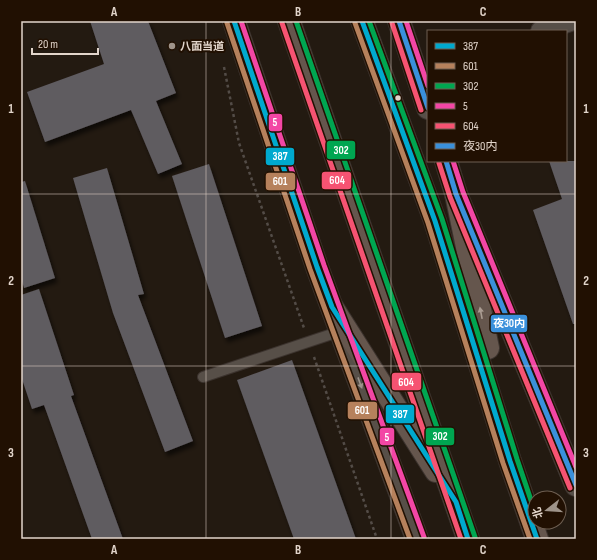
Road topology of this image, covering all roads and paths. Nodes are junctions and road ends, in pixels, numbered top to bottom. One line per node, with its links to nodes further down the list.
1 (234, 21): 12 (street)
2 (289, 21): 18 (highway)
3 (362, 21): 16 (highway)
4 (399, 21): 8 (street)
5 (570, 21): 6 (street)
6 (544, 30)
7 (223, 62): 14 (path)
8 (422, 72): 9 (street)
9 (427, 102)
10 (446, 162): 11 (street)
11 (456, 194): 16 (highway, one-way to 11); 17 (street)
12 (332, 307): 13 (street); 18 (highway)
13 (341, 331): 14 (lane); 20 (street, one-way to 20)
14 (309, 342): 15 (lane); 19 (path)
15 (203, 377)
16 (510, 461): 22 (highway)
17 (576, 485)
18 (456, 502): 21 (highway)
19 (377, 539)
20 (417, 539)
21 (468, 539)
22 (537, 539)

